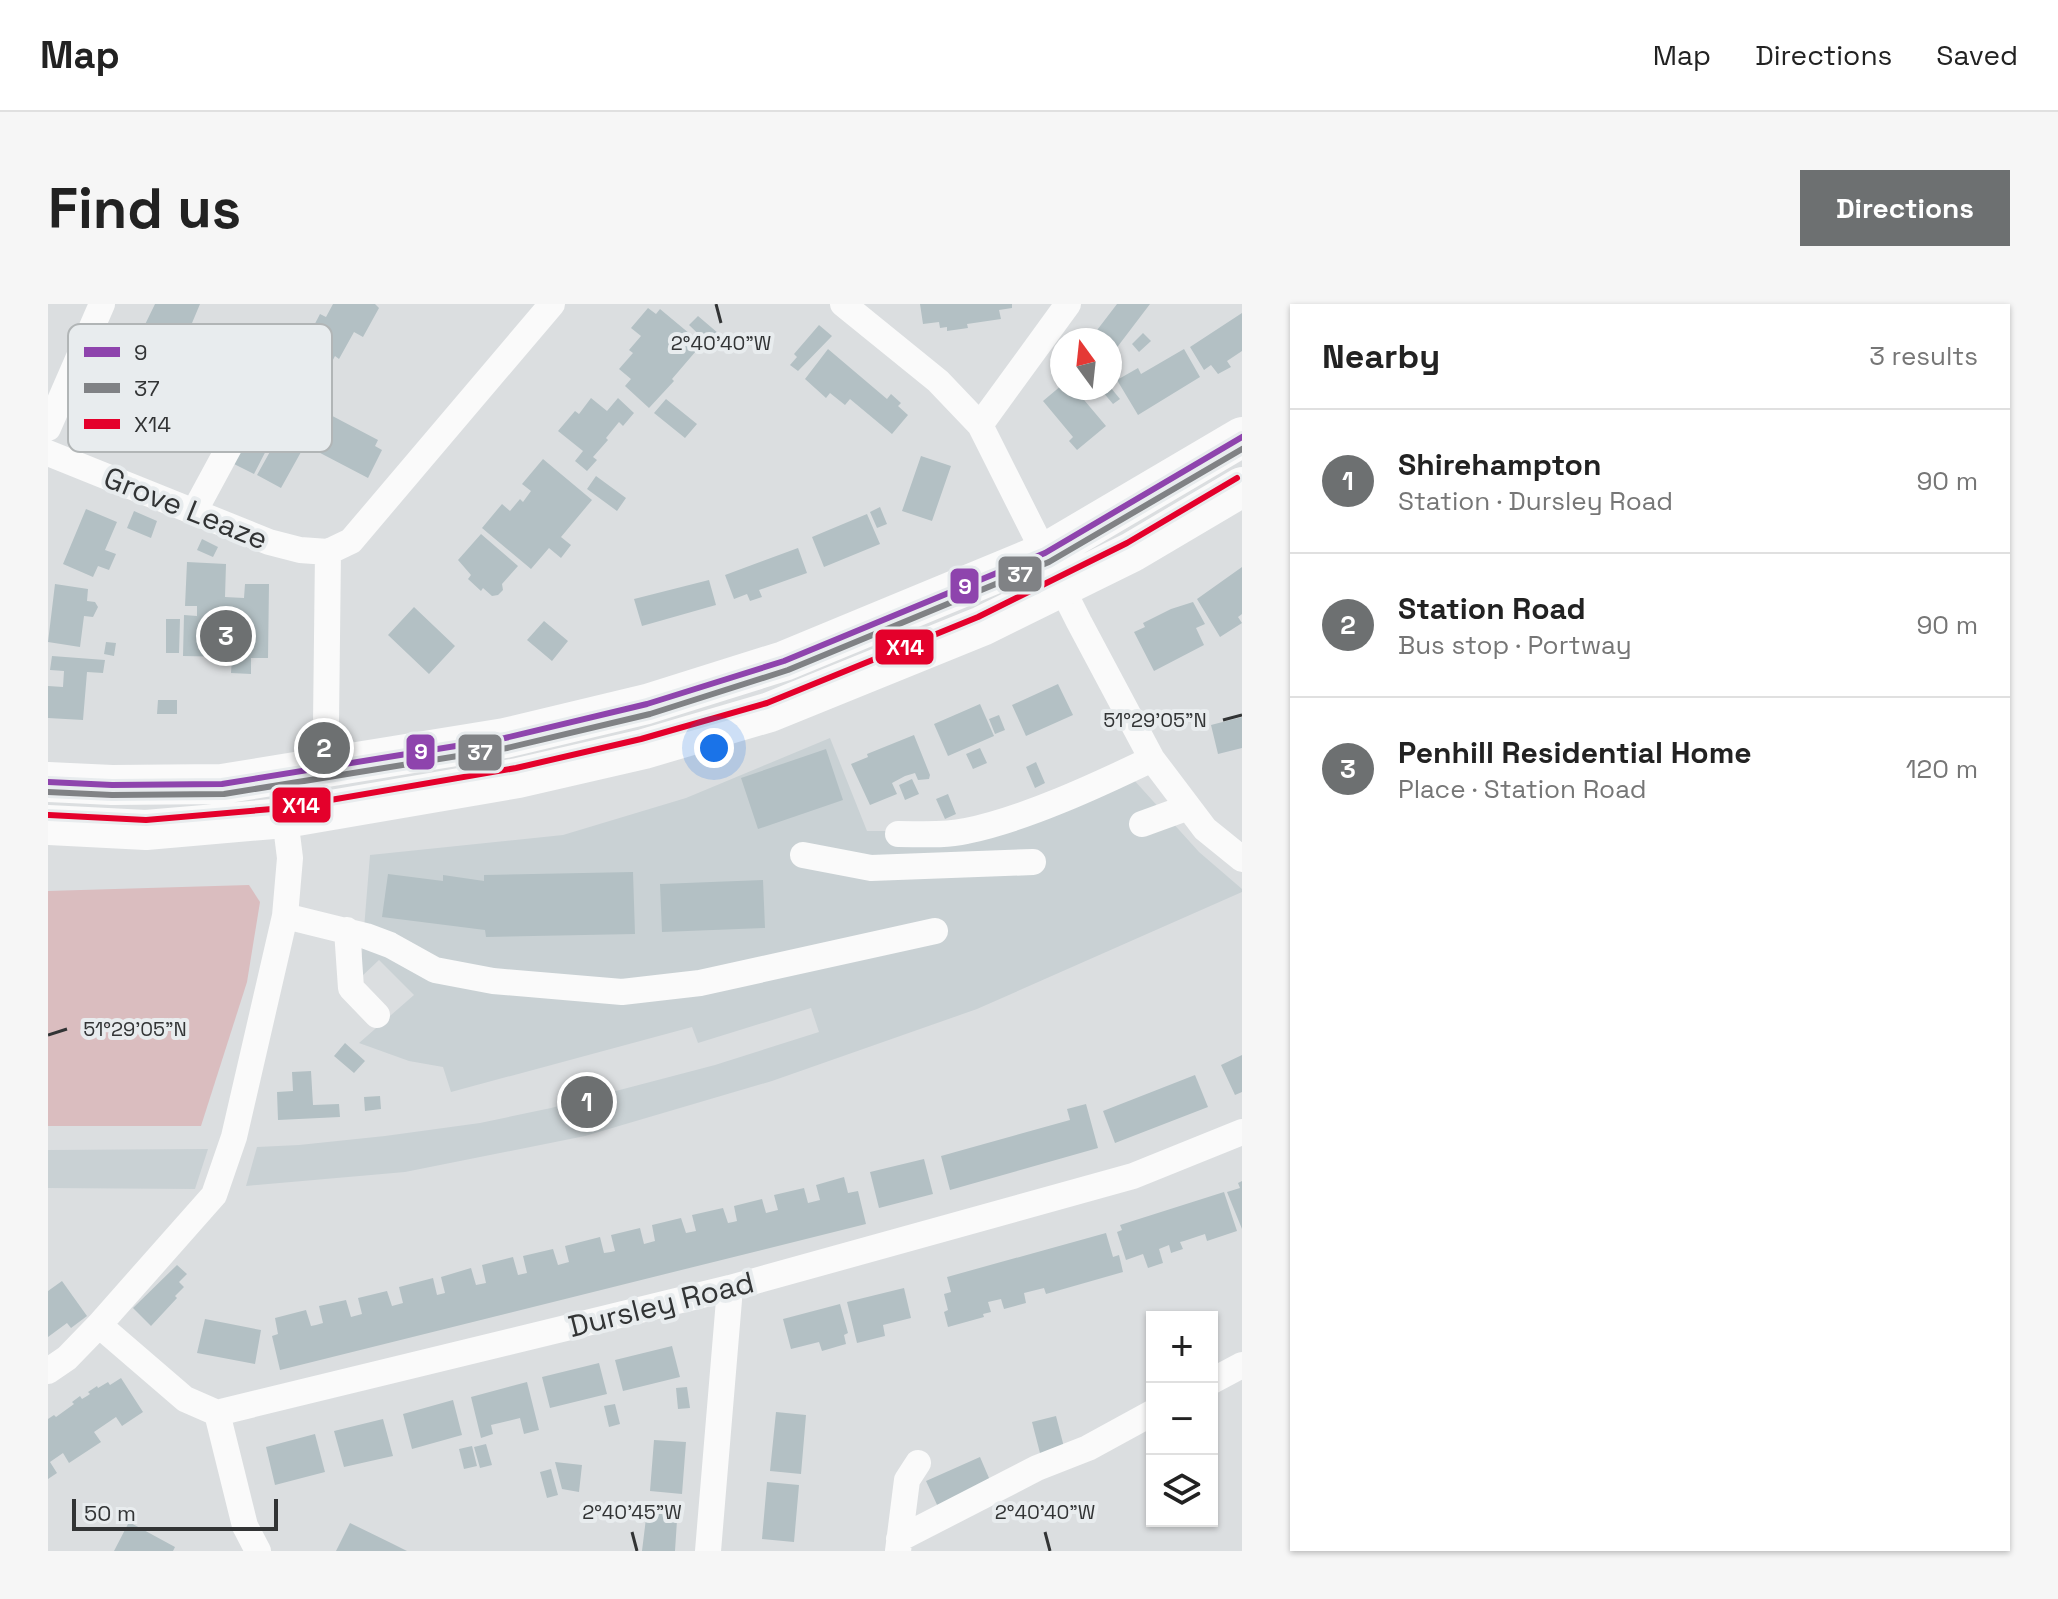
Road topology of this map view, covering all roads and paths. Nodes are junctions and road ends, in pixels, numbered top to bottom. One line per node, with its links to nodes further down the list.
1 (102, 304): 5 (street)
2 (552, 304): 14 (street)
3 (843, 304): 7 (street)
4 (1068, 304): 7 (street)
5 (93, 324)
6 (68, 382): 8 (street)
7 (980, 425): 15 (street)
8 (48, 428)
9 (1242, 437): 15 (highway)
10 (226, 452): 13 (street)
11 (48, 453): 13 (street, Grove Leaze)
12 (1242, 487): 16 (highway)
13 (194, 512): 14 (street, Grove Leaze)
14 (328, 552): 17 (street)
15 (1045, 553): 16 (street); 19 (highway)
16 (1063, 588): 18 (street); 21 (highway)
17 (326, 723)
18 (1152, 759): 20 (street); 24 (street)
19 (48, 782)
20 (1186, 808): 22 (street); 26 (street)
21 (285, 818): 23 (highway); 28 (street)
22 (1142, 824)
23 (48, 825)
24 (898, 834)
25 (803, 855): 27 (street)
26 (1242, 859)
27 (1033, 862)
28 (285, 916): 29 (street); 34 (street)
29 (347, 930): 30 (street); 31 (street)
30 (935, 931)
31 (377, 1015)
32 (1242, 1132): 33 (street, Dursley Road)
33 (730, 1288): 38 (street, Dursley Road); 43 (street)
34 (99, 1325): 36 (street); 38 (street)
35 (1242, 1365): 37 (street)
36 (48, 1371)
37 (1218, 1378)
38 (217, 1413): 42 (street)
39 (1146, 1416): 41 (street)
40 (918, 1463): 41 (street)
41 (899, 1545)
42 (258, 1551)
43 (708, 1551)

